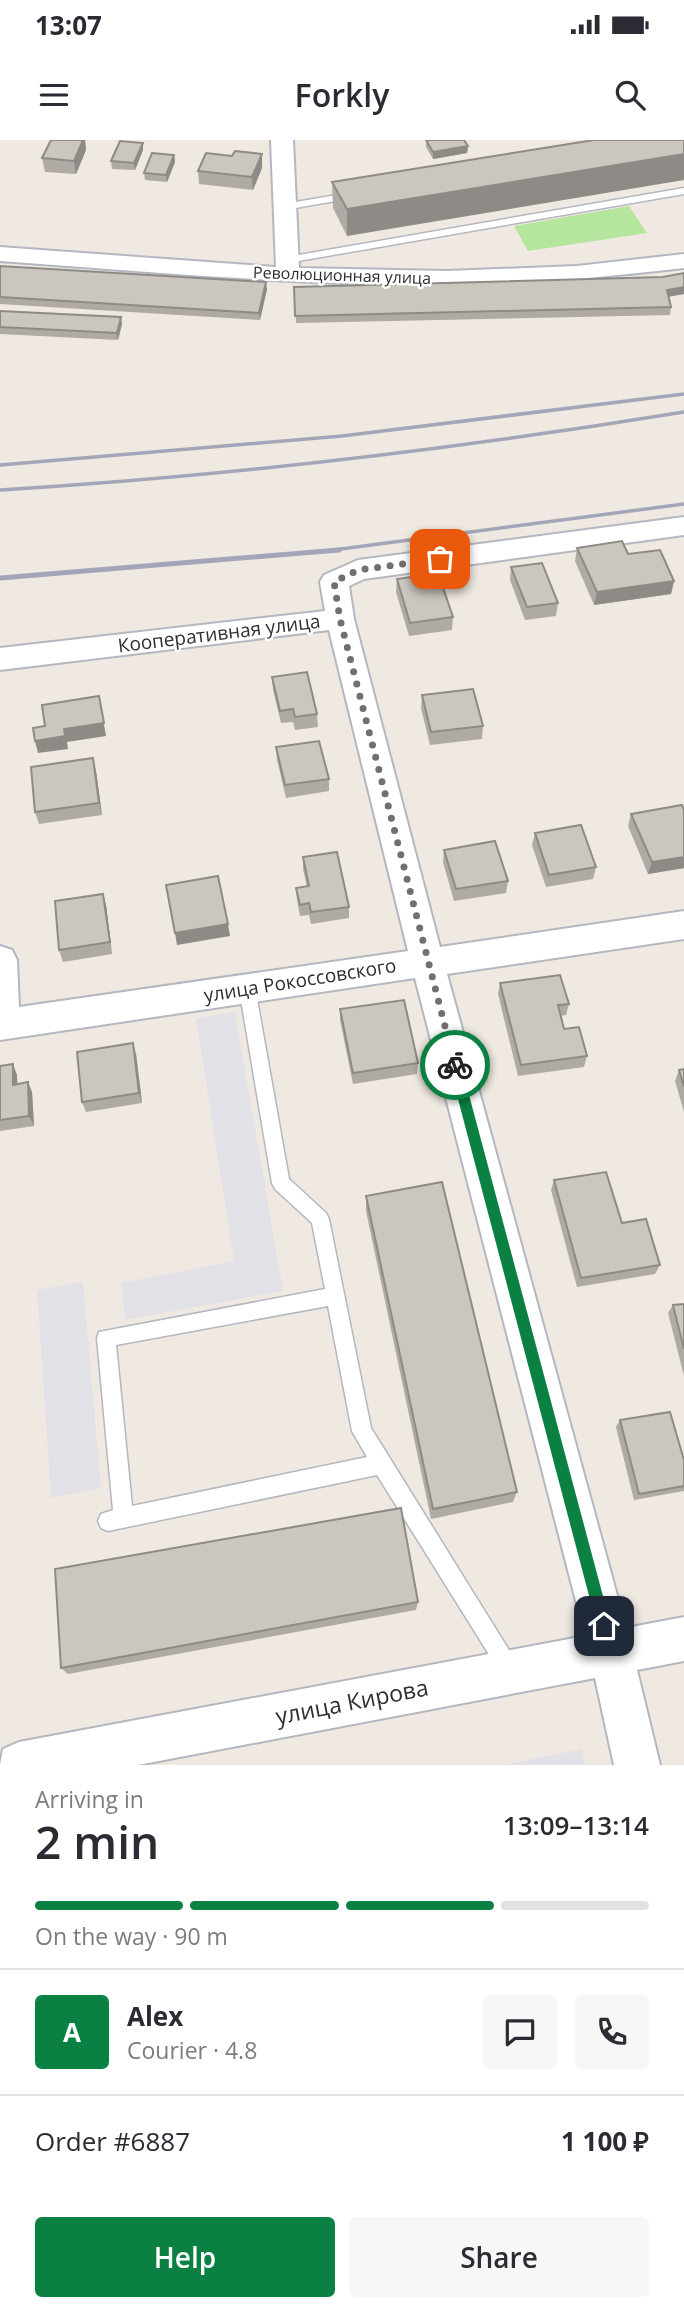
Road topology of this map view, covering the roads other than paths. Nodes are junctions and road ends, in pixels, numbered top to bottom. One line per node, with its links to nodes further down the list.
1 (256, 140): 2 (street)
2 (281, 141): 5 (street)
3 (684, 191): 8 (lane)
4 (366, 193): 5 (lane)
5 (284, 207): 8 (street)
6 (0, 254): 8 (street, Революционная улица)
7 (684, 261): 8 (street, Революционная улица)
8 (288, 267)
9 (684, 526): 10 (street, Кооперативная улица)
10 (340, 619): 11 (street, Кооперативная улица); 14 (street)
11 (0, 659)
12 (684, 925): 14 (street, улица Рокоссовского)
13 (0, 960): 16 (street)
14 (427, 961): 15 (street, улица Рокоссовского); 20 (street)
15 (247, 988): 16 (street, улица Рокоссовского); 17 (lane)
16 (1, 1025)
17 (335, 1296): 18 (lane); 18 (lane)
18 (382, 1464): 21 (lane)
19 (684, 1639): 20 (street, улица Кирова)
20 (611, 1653): 21 (street, улица Кирова); 23 (street)
21 (511, 1672): 22 (street, улица Кирова)
22 (19, 1765)
23 (637, 1765)

